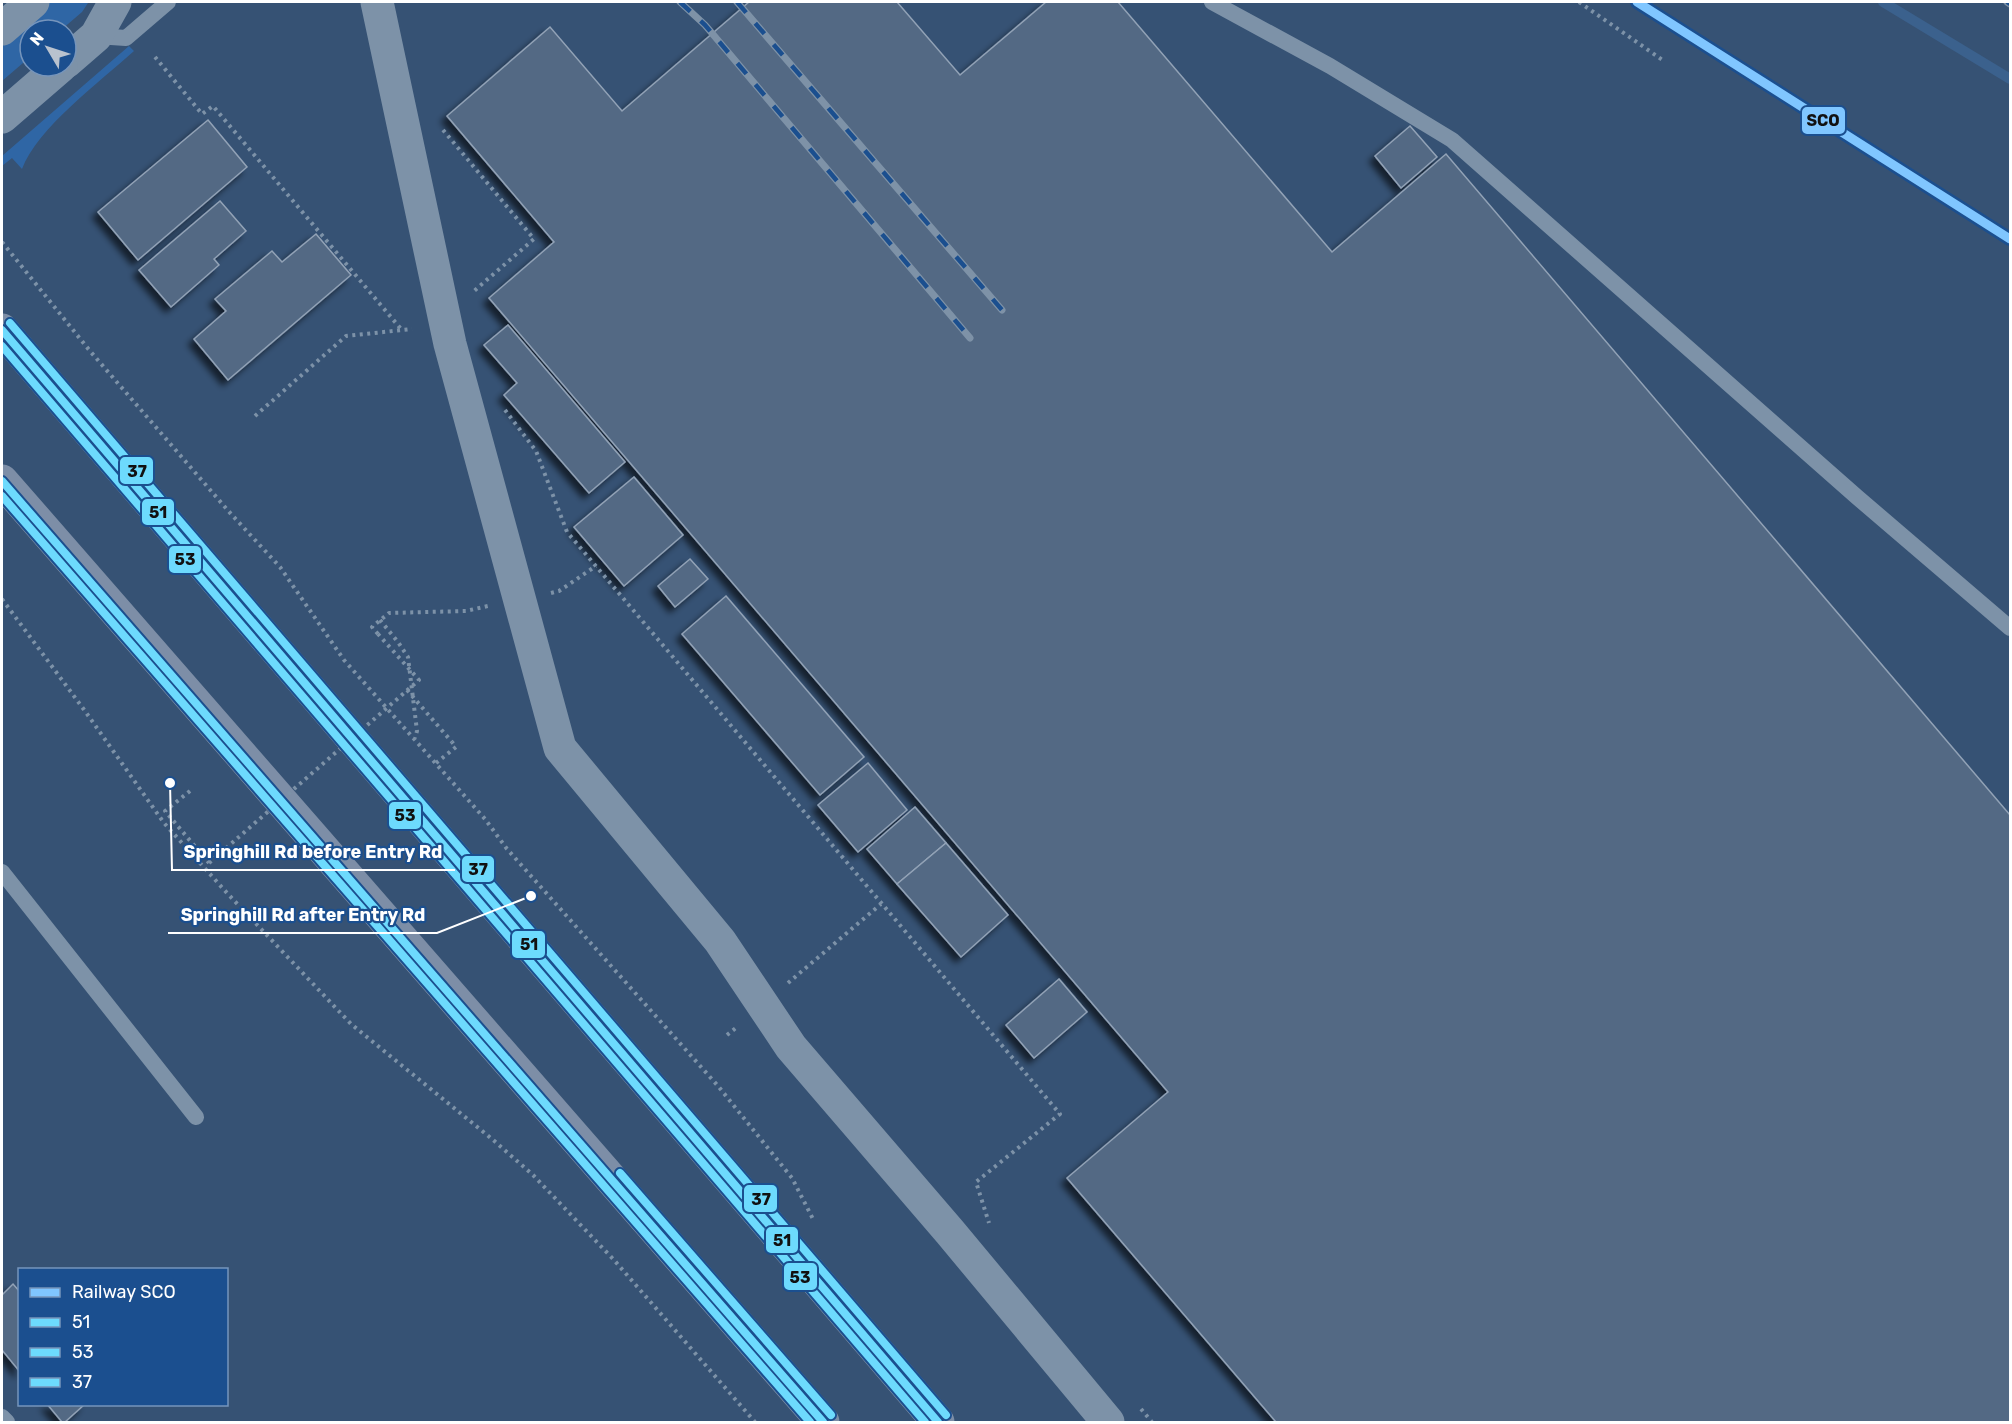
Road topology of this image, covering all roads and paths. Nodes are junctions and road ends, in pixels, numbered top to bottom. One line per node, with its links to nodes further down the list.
1 (33, 2): 7 (street)
2 (115, 2): 8 (street)
3 (168, 2): 8 (lane)
4 (377, 2): 17 (street)
5 (1212, 2): 26 (lane)
6 (1579, 2): 11 (path)
7 (2, 29)
8 (96, 36): 9 (street)
9 (78, 52)
10 (155, 57): 19 (path)
11 (1664, 61)
12 (47, 78): 13 (street)
13 (2, 117)
14 (443, 130): 16 (path)
15 (2, 242): 28 (path)
16 (470, 294)
17 (446, 326): 19 (path); 35 (street)
18 (2, 330): 45 (main road)
19 (402, 330): 21 (path)
20 (501, 405): 34 (path)
21 (255, 416)
22 (2, 481): 44 (main road)
23 (2, 599): 32 (path)
24 (389, 613): 25 (path)
25 (380, 620): 27 (path, bridge); 28 (path)
26 (2010, 628)
27 (407, 690): 29 (path, bridge); 31 (path, bridge)
28 (414, 738): 29 (path)
29 (436, 764): 39 (path)
30 (190, 791): 31 (path)
31 (165, 811): 32 (path)
32 (159, 816): 43 (path)
33 (2, 872): 37 (lane)
34 (881, 904): 35 (path); 38 (path)
35 (763, 1004): 36 (path); 46 (street)
36 (727, 1035)
37 (196, 1117)
38 (990, 1224)
39 (819, 1230)
40 (1137, 1405): 47 (path)
41 (2, 1417): 42 (lane)
42 (7, 1422)
43 (755, 1422)
44 (823, 1422)
45 (938, 1422)
46 (1108, 1422)
47 (1152, 1422)

